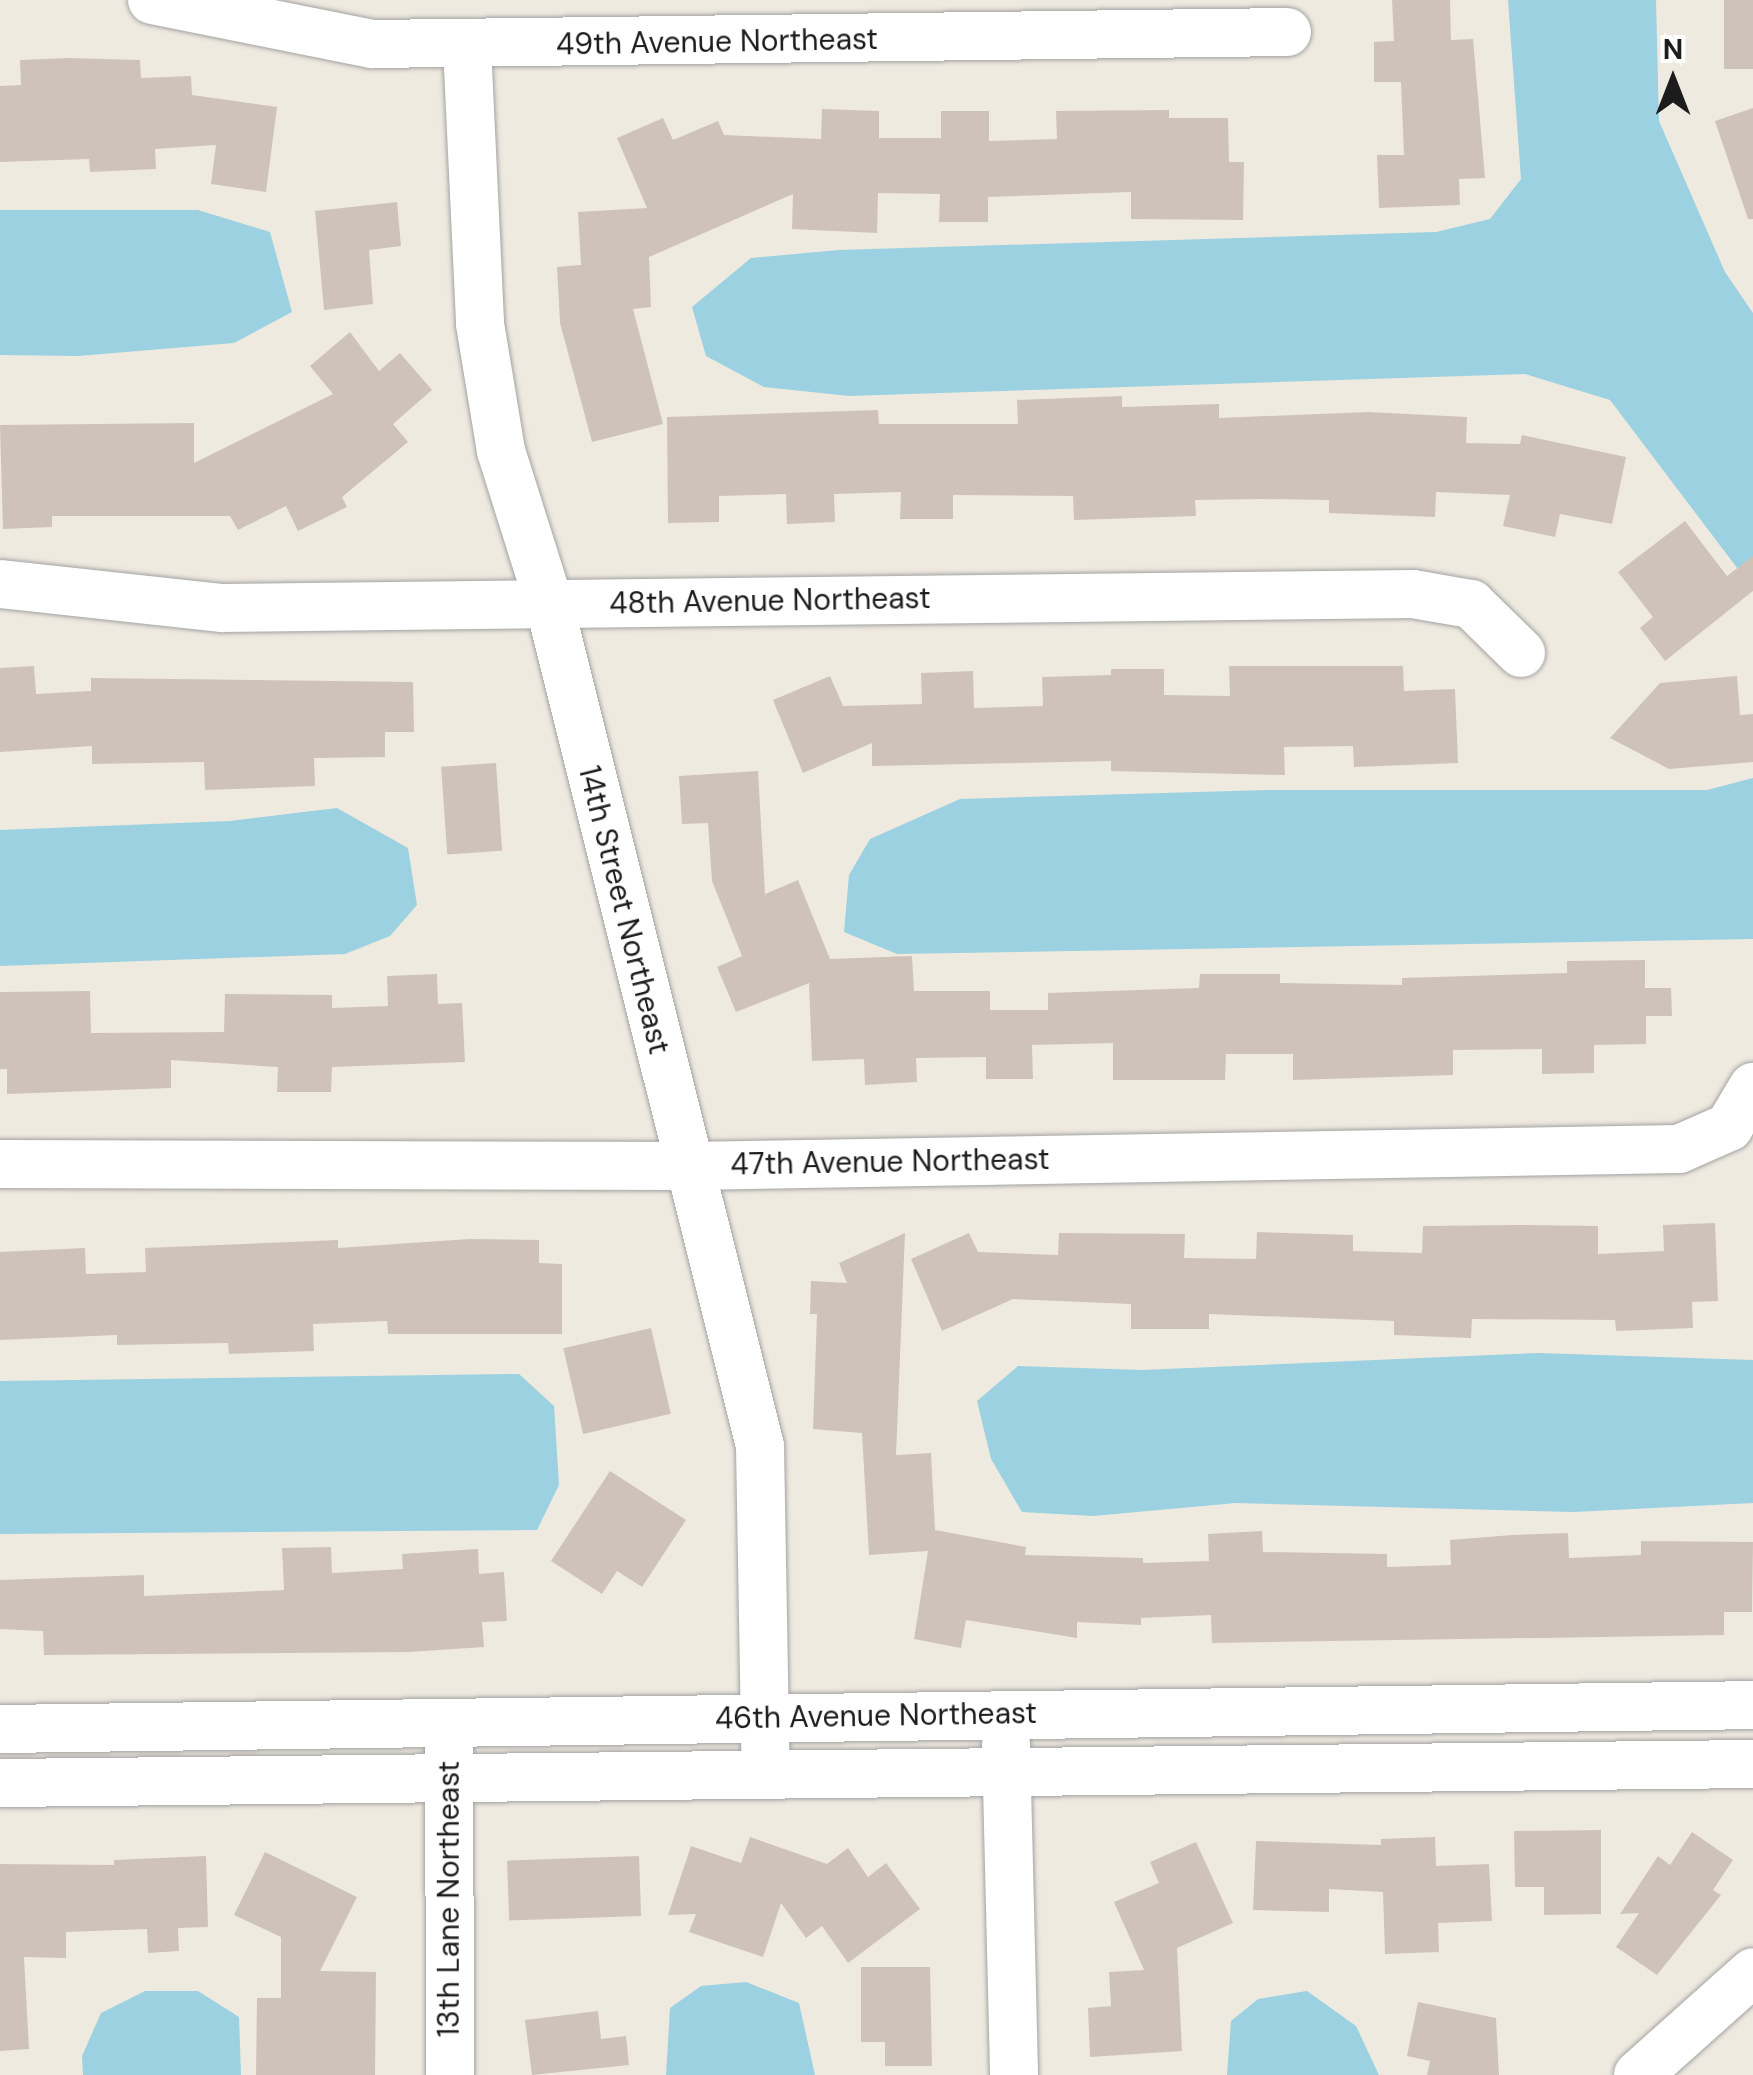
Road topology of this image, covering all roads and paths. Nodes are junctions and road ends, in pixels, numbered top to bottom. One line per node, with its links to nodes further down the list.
1 (152, 0): 3 (street, 49th Avenue Northeast)
2 (1287, 32): 3 (street, 49th Avenue Northeast)
3 (467, 46): 5 (street, 14th Street Northeast)
4 (0, 584): 5 (street, 48th Avenue Northeast)
5 (549, 603): 6 (street, 48th Avenue Northeast); 9 (street, 14th Street Northeast)
6 (1521, 653)
7 (1753, 1087): 9 (street, 47th Avenue Northeast)
8 (0, 1164): 9 (street, 47th Avenue Northeast)
9 (688, 1166): 12 (street, 14th Street Northeast)
10 (1753, 1705): 11 (street, 46th Avenue Northeast)
11 (1005, 1714): 12 (street, 46th Avenue Northeast); 16 (street)
12 (767, 1718): 13 (street, 46th Avenue Northeast); 17 (street, 14th Street Northeast)
13 (449, 1723): 14 (street, 46th Avenue Northeast); 18 (street, 13th Lane Northeast)
14 (0, 1729)
15 (1753, 1764): 16 (street, 46th Avenue Northeast)
16 (1007, 1772): 17 (street, 46th Avenue Northeast); 22 (street)
17 (766, 1775): 18 (street, 46th Avenue Northeast)
18 (449, 1779): 19 (street, 46th Avenue Northeast); 21 (street, 13th Lane Northeast)
19 (0, 1783)
20 (1753, 1972): 23 (street)
21 (450, 2075)
22 (1014, 2075)
23 (1638, 2075)

